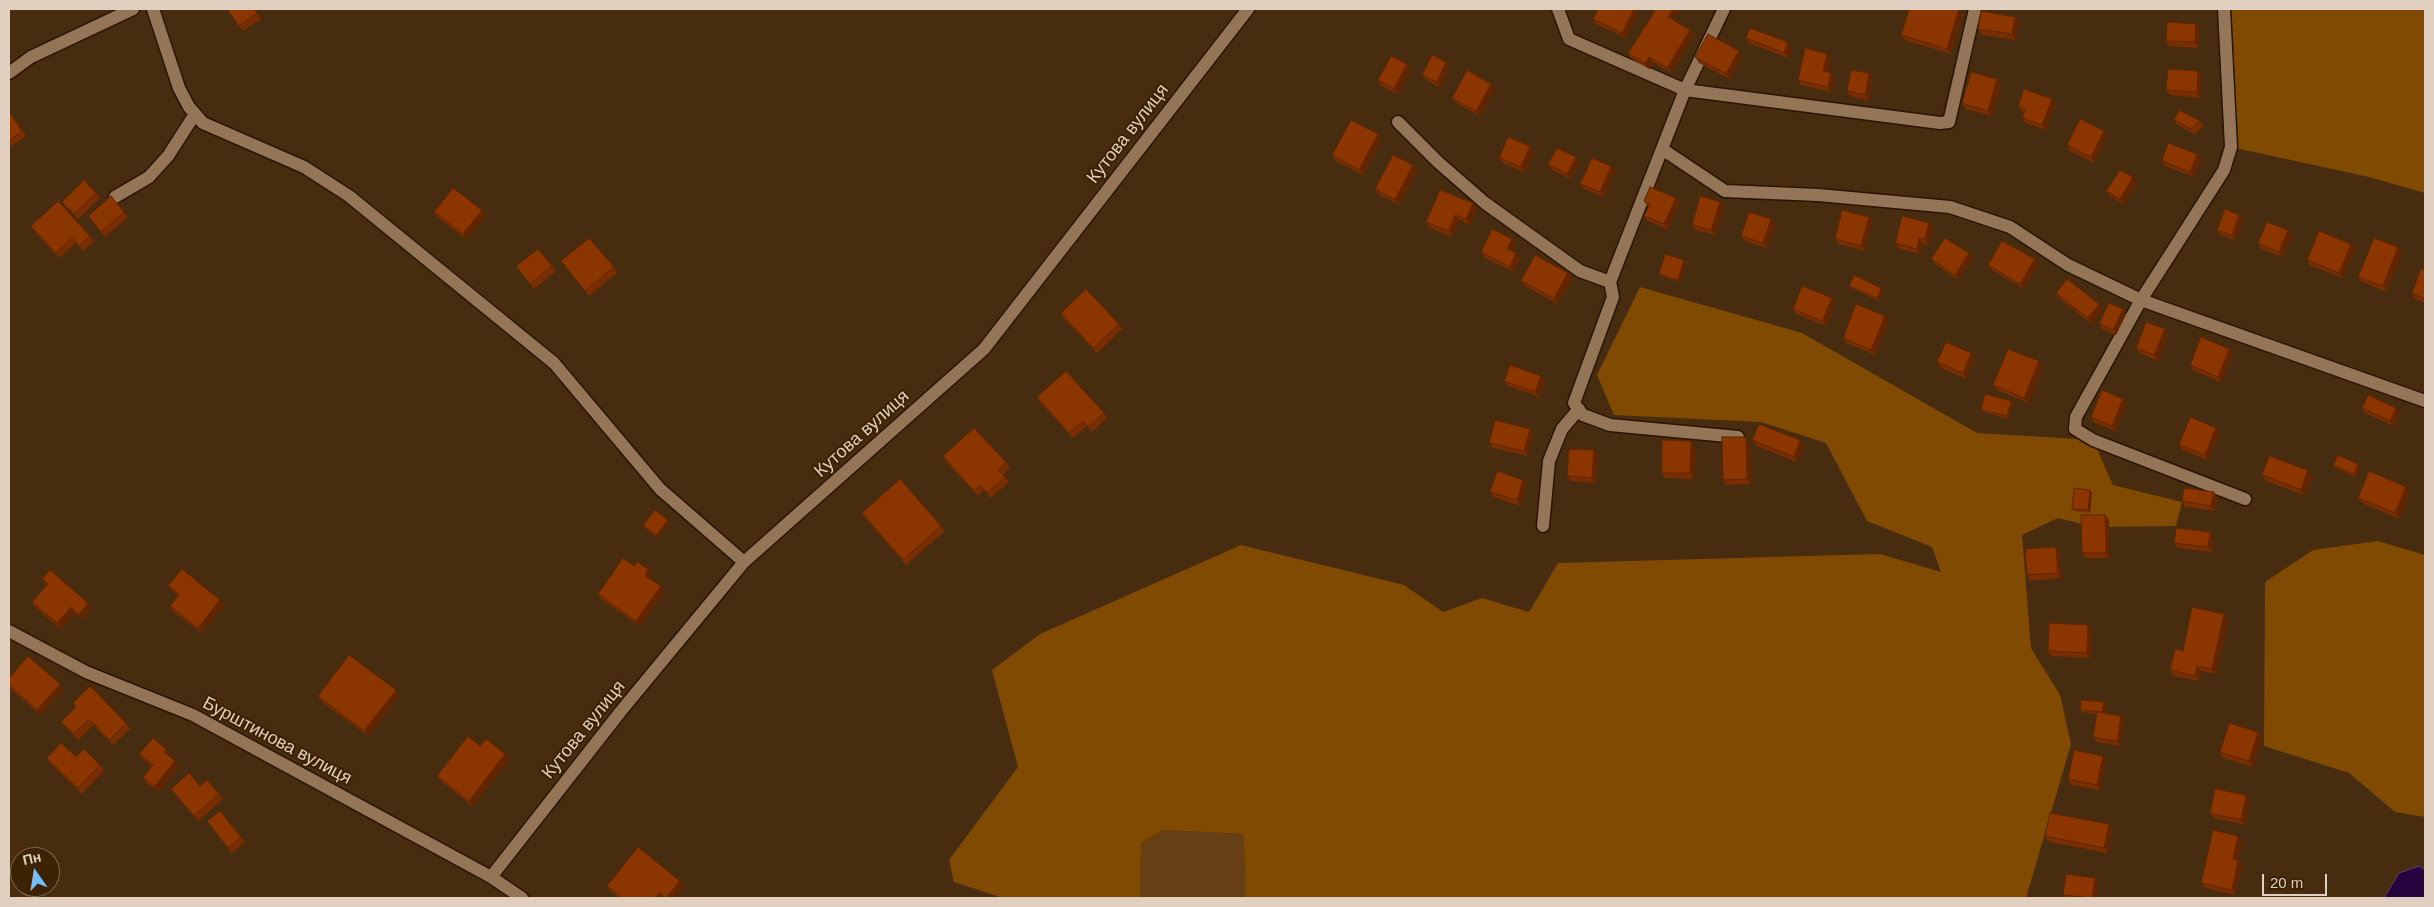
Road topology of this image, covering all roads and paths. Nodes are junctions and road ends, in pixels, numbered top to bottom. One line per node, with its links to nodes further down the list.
1 (133, 9): 8 (street)
2 (153, 9): 10 (street)
3 (1248, 9): 21 (street, Кутова вулиця)
4 (1558, 9): 9 (street)
5 (1724, 9): 9 (street)
6 (1975, 9): 9 (street)
7 (2224, 9): 15 (street)
8 (9, 73)
9 (1685, 90): 12 (street)
10 (195, 114): 13 (street); 21 (street)
11 (1398, 122): 14 (street)
12 (1662, 149): 14 (street); 15 (street)
13 (115, 197)
14 (1610, 282): 17 (street)
15 (2141, 300): 16 (street); 19 (street)
16 (2425, 401)
17 (1578, 409): 18 (street); 20 (street)
18 (1738, 436)
19 (2245, 499)
20 (1543, 526)
21 (744, 562): 23 (street, Кутова вулиця)
22 (9, 630): 23 (street, Бурштинова вулиця)
23 (491, 876): 24 (street, Бурштинова вулиця)
24 (522, 898)

